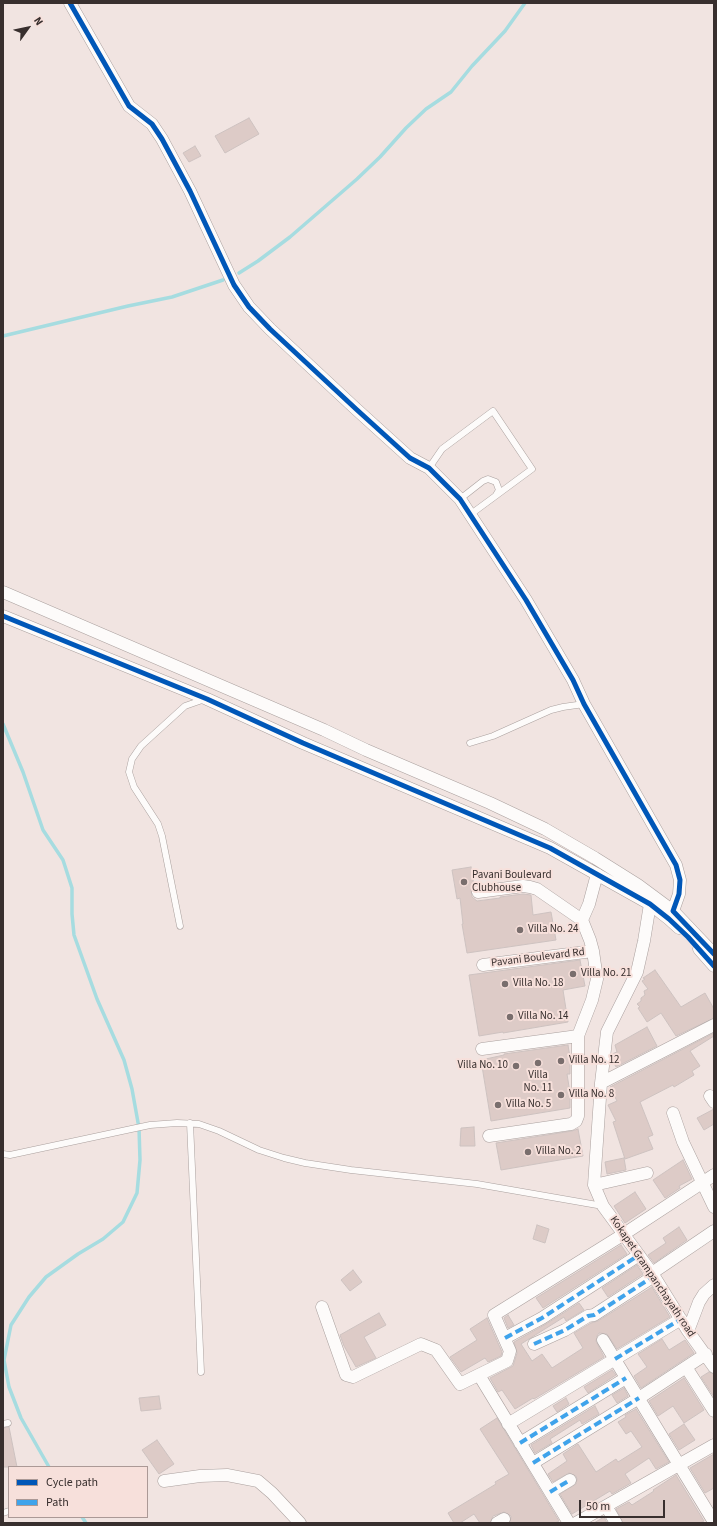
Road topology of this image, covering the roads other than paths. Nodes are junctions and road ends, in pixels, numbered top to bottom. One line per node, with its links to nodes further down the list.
1 (70, 3): 2 (street)
2 (429, 468): 3 (lane); 4 (street)
3 (496, 495): 4 (lane); 5 (lane)
4 (460, 498): 5 (street)
5 (471, 514): 11 (street)
6 (3, 592): 7 (street)
7 (48, 612): 9 (street); 16 (street)
8 (3, 616): 9 (street)
9 (40, 631): 10 (street)
10 (206, 698): 13 (street); 18 (lane)
11 (584, 704): 12 (lane); 16 (street)
12 (470, 743)
13 (597, 874): 15 (street); 17 (street)
14 (478, 892): 17 (street)
15 (650, 904): 22 (street); 26 (street, Kokapet Grampanchayath road)
16 (673, 911): 20 (street)
17 (582, 920): 19 (street, Pavani Boulevard Rd)
18 (180, 926)
19 (593, 950): 21 (street, Pavani Boulevard Rd); 24 (street, Pavani Boulevard Rd)
20 (714, 954)
21 (483, 964)
22 (714, 966)
23 (714, 1025): 26 (street)
24 (578, 1036): 25 (street); 29 (street, Pavani Boulevard Rd)
25 (482, 1049)
26 (601, 1083): 34 (street, Kokapet Grampanchayath road)
27 (673, 1113): 33 (street)
28 (190, 1123): 30 (lane); 35 (lane); 52 (lane)
29 (489, 1136)
30 (3, 1154)
31 (647, 1173): 34 (street)
32 (714, 1174): 33 (street)
33 (701, 1183): 36 (street); 38 (street)
34 (594, 1185): 35 (street, Kokapet Grampanchayath road)
35 (602, 1206): 38 (street, Kokapet Grampanchayath road)
36 (714, 1207)
37 (714, 1231): 40 (street)
38 (624, 1234): 39 (street, Kokapet Grampanchayath road); 45 (street)
39 (639, 1255): 40 (street, Kokapet Grampanchayath road); 45 (street)
40 (653, 1274): 43 (street, Kokapet Grampanchayath road); 47 (street)
41 (714, 1285): 44 (street)
42 (322, 1307): 53 (street)
43 (681, 1319): 44 (street, Kokapet Grampanchayath road); 49 (street)
44 (688, 1330): 48 (street, Kokapet Grampanchayath road)
45 (505, 1338): 53 (street)
46 (603, 1340): 49 (street)
47 (534, 1344)
48 (706, 1354): 50 (street); 51 (street, Kokapet Grampanchayath road)
49 (615, 1359): 54 (street); 57 (street)
50 (686, 1367): 55 (street); 56 (street)
51 (714, 1367)
52 (201, 1372)
53 (479, 1375): 57 (street)
54 (626, 1378): 55 (street); 58 (street)
55 (638, 1398): 60 (street); 61 (street)
56 (712, 1404)
57 (508, 1424): 58 (street)
58 (520, 1443): 60 (street)
59 (714, 1445): 61 (street)
60 (532, 1463): 64 (street)
61 (679, 1465): 65 (street); 66 (street)
62 (570, 1480): 64 (street)
63 (164, 1481): 67 (street)
64 (550, 1492): 68 (street)
65 (606, 1506): 69 (street); 70 (street)
66 (712, 1522)
67 (300, 1523)
68 (569, 1523)
69 (576, 1523)
70 (616, 1523)

